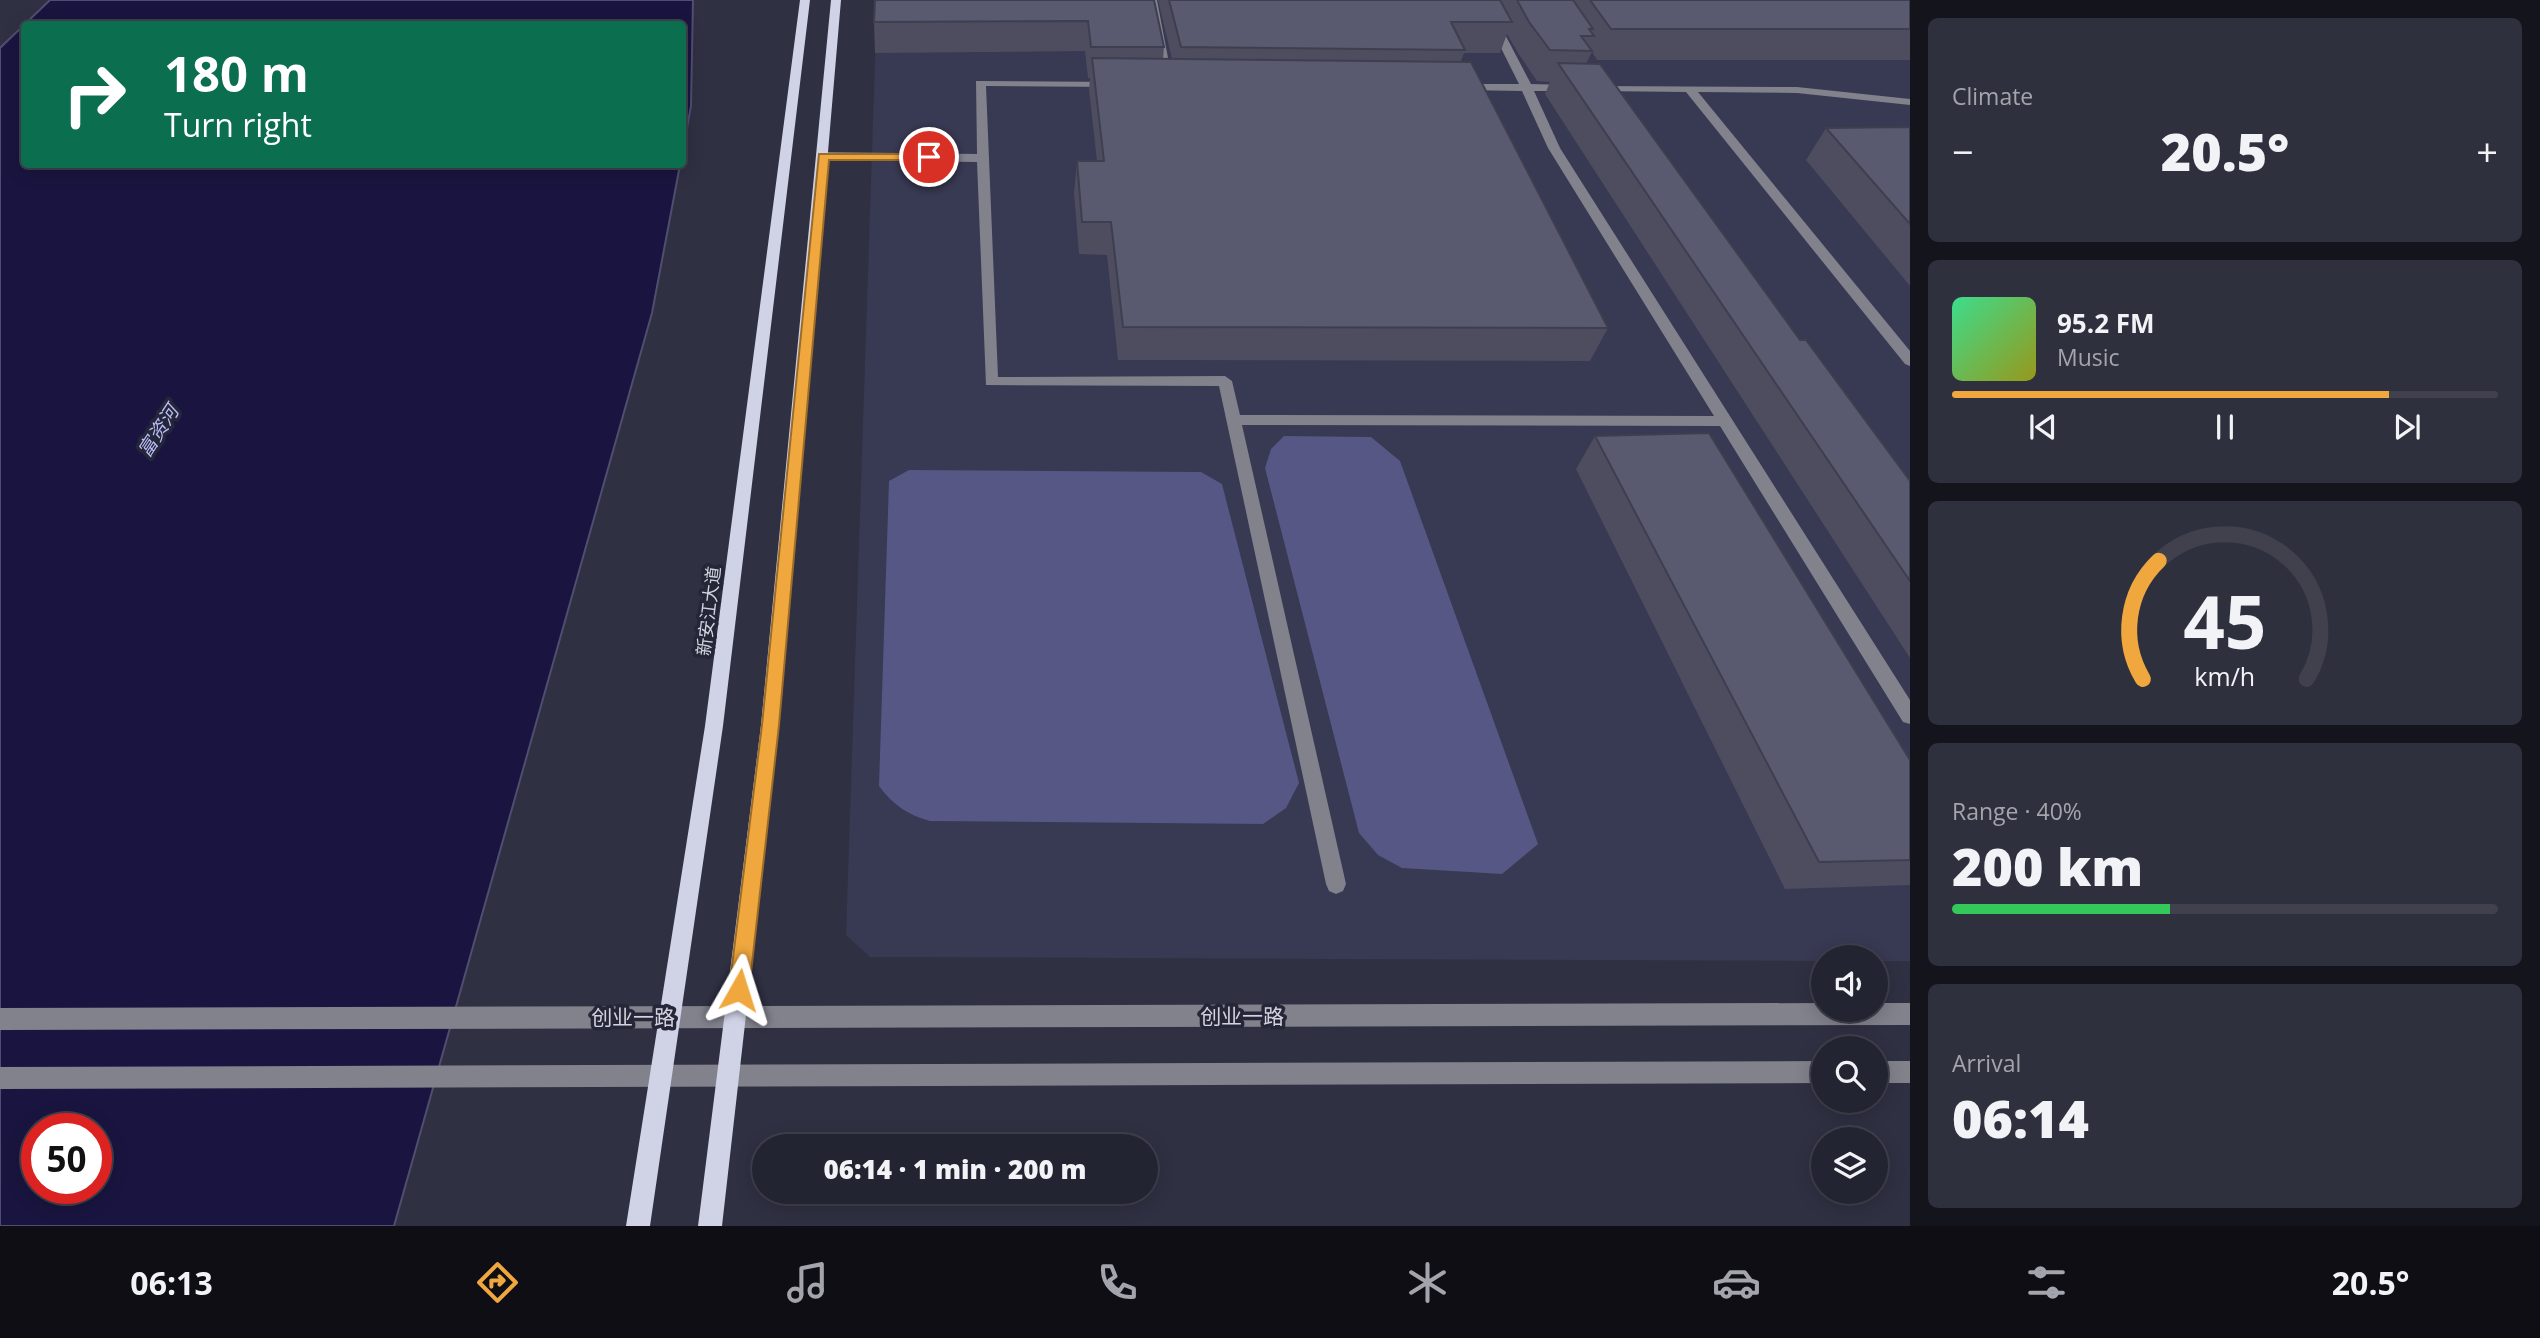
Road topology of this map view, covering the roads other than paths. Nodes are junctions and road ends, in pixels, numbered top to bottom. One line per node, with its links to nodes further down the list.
1 (805, 0): 23 (main road, 新安江大道)
2 (836, 0): 15 (main road)
3 (1152, 0): 8 (street)
4 (1482, 0): 11 (street)
5 (1600, 77): 12 (street)
6 (1129, 84): 16 (street)
7 (1156, 84): 8 (street)
8 (1169, 85): 9 (street)
9 (1183, 85)
10 (1444, 87): 11 (street)
11 (1526, 88): 12 (street); 19 (street)
12 (1607, 88): 13 (street)
13 (1689, 89): 14 (street); 17 (street)
14 (1910, 102)
15 (823, 156): 16 (street); 24 (main road)
16 (983, 158): 18 (street)
17 (1910, 361)
18 (1233, 420): 19 (street); 21 (street)
19 (1725, 421): 20 (street)
20 (1910, 716)
21 (1336, 884)
22 (1910, 1014): 24 (street, 创业一路)
23 (669, 1017): 24 (street, 创业一路); 25 (street, 创业一路); 29 (main road, 新安江大道)
24 (736, 1017): 30 (main road)
25 (0, 1019)
26 (1811, 1072): 30 (street)
27 (1888, 1072): 28 (street)
28 (1910, 1072)
29 (661, 1076): 30 (street); 31 (street); 32 (main road, 新安江大道)
30 (728, 1076): 33 (main road)
31 (0, 1078)
32 (638, 1226)
33 (710, 1226)

